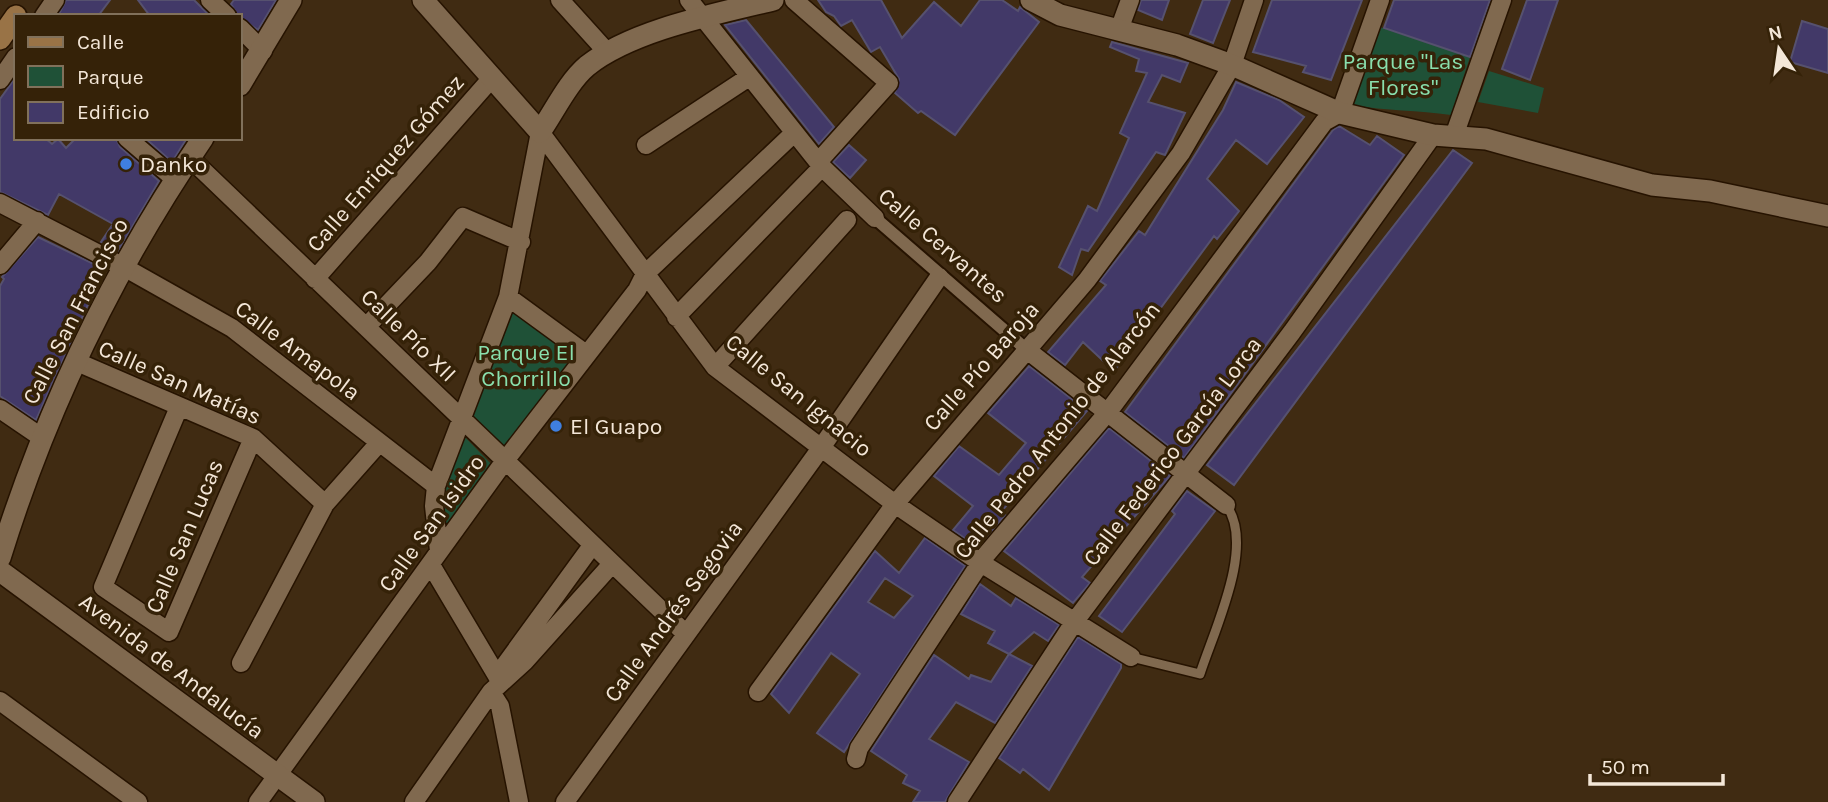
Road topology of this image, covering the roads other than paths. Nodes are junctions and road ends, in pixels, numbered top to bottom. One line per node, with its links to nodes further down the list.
1 (210, 0): 13 (street)
2 (291, 0): 19 (street)
3 (423, 0): 24 (street, Calle San Ignacio)
4 (560, 0): 20 (street)
5 (689, 0): 14 (street, Calle Cervantes)
6 (772, 0): 14 (street)
7 (794, 0): 35 (street)
8 (1031, 0): 16 (street)
9 (1130, 0): 16 (street)
10 (1254, 0): 22 (street, Calle Pío Baroja)
11 (1380, 0): 27 (street)
12 (1502, 0): 30 (street, Calle Federico García Lorca)
13 (225, 14)
14 (702, 17): 20 (street); 23 (street, Calle Cervantes)
15 (14, 19): 18 (main road)
16 (1119, 30): 22 (street)
17 (242, 31): 19 (street)
18 (0, 39)
19 (263, 51): 26 (street)
20 (607, 52): 28 (street)
21 (14, 60): 25 (street)
22 (1232, 65): 27 (street); 51 (street, Calle Pío Baroja)
23 (749, 77): 29 (street, Calle Cervantes); 33 (street)
24 (491, 79): 28 (street, Calle San Ignacio); 47 (street, Calle Enriquez Gómez)
25 (0, 80)
26 (242, 82)
27 (1340, 113): 30 (street); 57 (street, Calle Pedro Antonio de Alarcón)
28 (540, 132): 42 (street); 45 (street, Calle San Ignacio)
29 (794, 132): 35 (street, Calle Cervantes); 45 (street, Calle San Isidro)
30 (1444, 135): 38 (street); 64 (street, Calle Federico García Lorca)
31 (129, 140): 36 (street)
32 (202, 140): 34 (street, Calle San Francisco)
33 (646, 145)
34 (190, 158): 36 (street, Calle San Francisco); 47 (street, Calle Pío XII)
35 (820, 165): 39 (street, Calle Cervantes); 49 (street)
36 (176, 180): 44 (street, Calle San Francisco)
37 (0, 203): 41 (street, Calle Amapola)
38 (1828, 216)
39 (875, 218): 46 (street, Calle Cervantes)
40 (847, 220): 54 (street)
41 (37, 221): 43 (street); 44 (street, Calle Amapola)
42 (521, 243): 48 (street); 50 (street)
43 (0, 265)
44 (122, 266): 53 (street, Calle San Francisco); 61 (street, Calle Amapola)
45 (645, 274): 49 (street, Calle San Ignacio); 52 (street, Calle San Isidro)
46 (939, 277): 51 (street, Calle Cervantes); 62 (street, Calle Andrés Segovia)
47 (315, 279): 50 (street, Calle Pío XII)
48 (508, 297): 52 (street); 58 (street)
49 (676, 317): 54 (street, Calle San Ignacio)
50 (366, 327): 58 (street, Calle Pío XII)
51 (1027, 350): 57 (street, Calle Cervantes); 66 (street, Calle Pío Baroja)
52 (586, 354): 63 (street, Calle San Isidro)
53 (77, 362): 55 (street, Calle San Matías); 59 (street, Calle San Francisco)
54 (715, 367): 62 (street, Calle San Ignacio)
55 (179, 407): 60 (street, Calle San Matías); 60 (street, Calle San Lucas)
56 (0, 409): 59 (street)
57 (1108, 412): 64 (street, Calle Cervantes); 72 (street, Calle Pedro Antonio de Alarcón)
58 (461, 420): 63 (street, Calle Pío XII); 65 (street)
59 (41, 437): 70 (street, Calle San Francisco)
60 (253, 438): 67 (street, Calle San Matías)
61 (379, 443): 65 (street, Calle Amapola); 67 (street)
62 (821, 448): 66 (street, Calle San Ignacio); 76 (street, Calle Andrés Segovia)
63 (504, 462): 69 (street, Calle Pío XII); 71 (street, Calle San Isidro)
64 (1186, 474): 68 (street, Calle Cervantes); 75 (street, Calle Federico García Lorca)
65 (436, 486): 71 (street)
66 (895, 504): 72 (street, Calle San Ignacio); 80 (street, Calle Pío Baroja)
67 (325, 505): 78 (street)
68 (1226, 505): 77 (lane)
69 (591, 547): 73 (street, Calle Pío XII); 79 (street)
70 (0, 558)
71 (435, 558): 79 (street); 83 (street, Calle San Isidro)
72 (981, 563): 75 (street, Calle San Ignacio); 82 (street, Calle Pedro Antonio de Alarcón)
73 (611, 565): 76 (street, Calle Pío XII); 79 (street)
74 (0, 571): 83 (street, Avenida de Andalucía)
75 (1075, 621): 77 (street, Calle San Ignacio); 90 (street, Calle Federico García Lorca)
76 (686, 634): 89 (street, Calle Andrés Segovia)
77 (1131, 657)
78 (241, 663)
79 (497, 683): 87 (street); 88 (street)
80 (758, 692)
81 (0, 701): 84 (street)
82 (856, 759)
83 (277, 776): 85 (street, Calle San Isidro); 86 (street, Avenida de Andalucía)
84 (138, 802)
85 (258, 802)
86 (314, 802)
87 (414, 802)
88 (519, 802)
89 (565, 802)
90 (957, 802)

